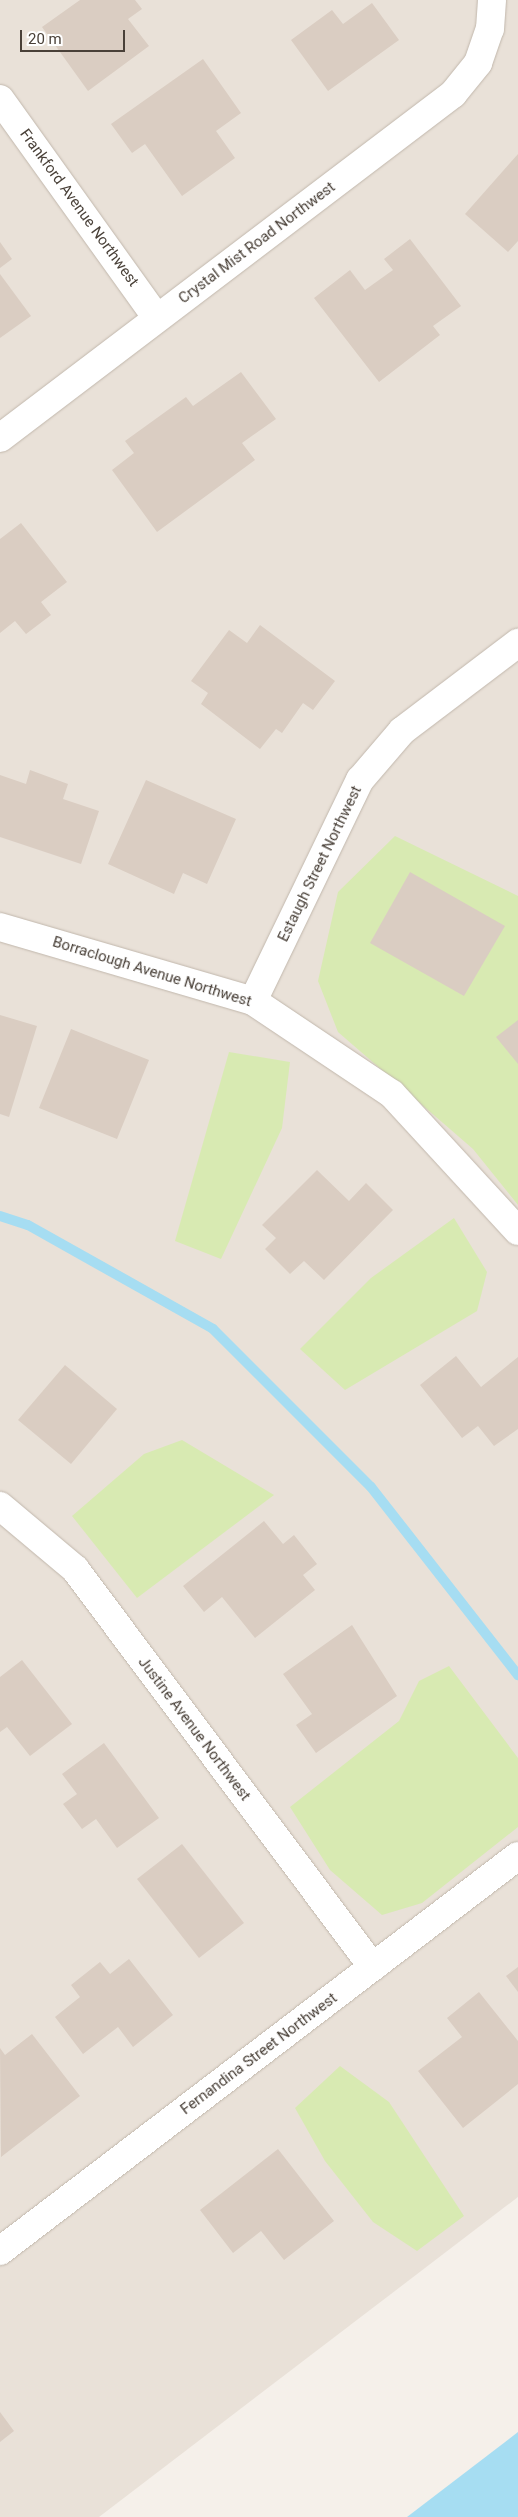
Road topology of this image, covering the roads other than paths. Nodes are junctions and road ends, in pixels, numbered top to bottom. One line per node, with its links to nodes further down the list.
1 (492, 0): 3 (street, Crystal Mist Road Northwest)
2 (0, 99): 3 (street, Frankford Avenue Northwest)
3 (157, 318): 4 (street, Crystal Mist Road Northwest)
4 (0, 438)
5 (518, 643): 7 (street, Estaugh Street Northwest)
6 (0, 928): 7 (street, Borraclough Avenue Northwest)
7 (253, 1001): 8 (street, Borraclough Avenue Northwest)
8 (518, 1231)
9 (0, 1506): 11 (street, Justine Avenue Northwest)
10 (518, 1856): 11 (street, Fernandina Street Northwest)
11 (373, 1967): 12 (street, Fernandina Street Northwest)
12 (0, 2251)

